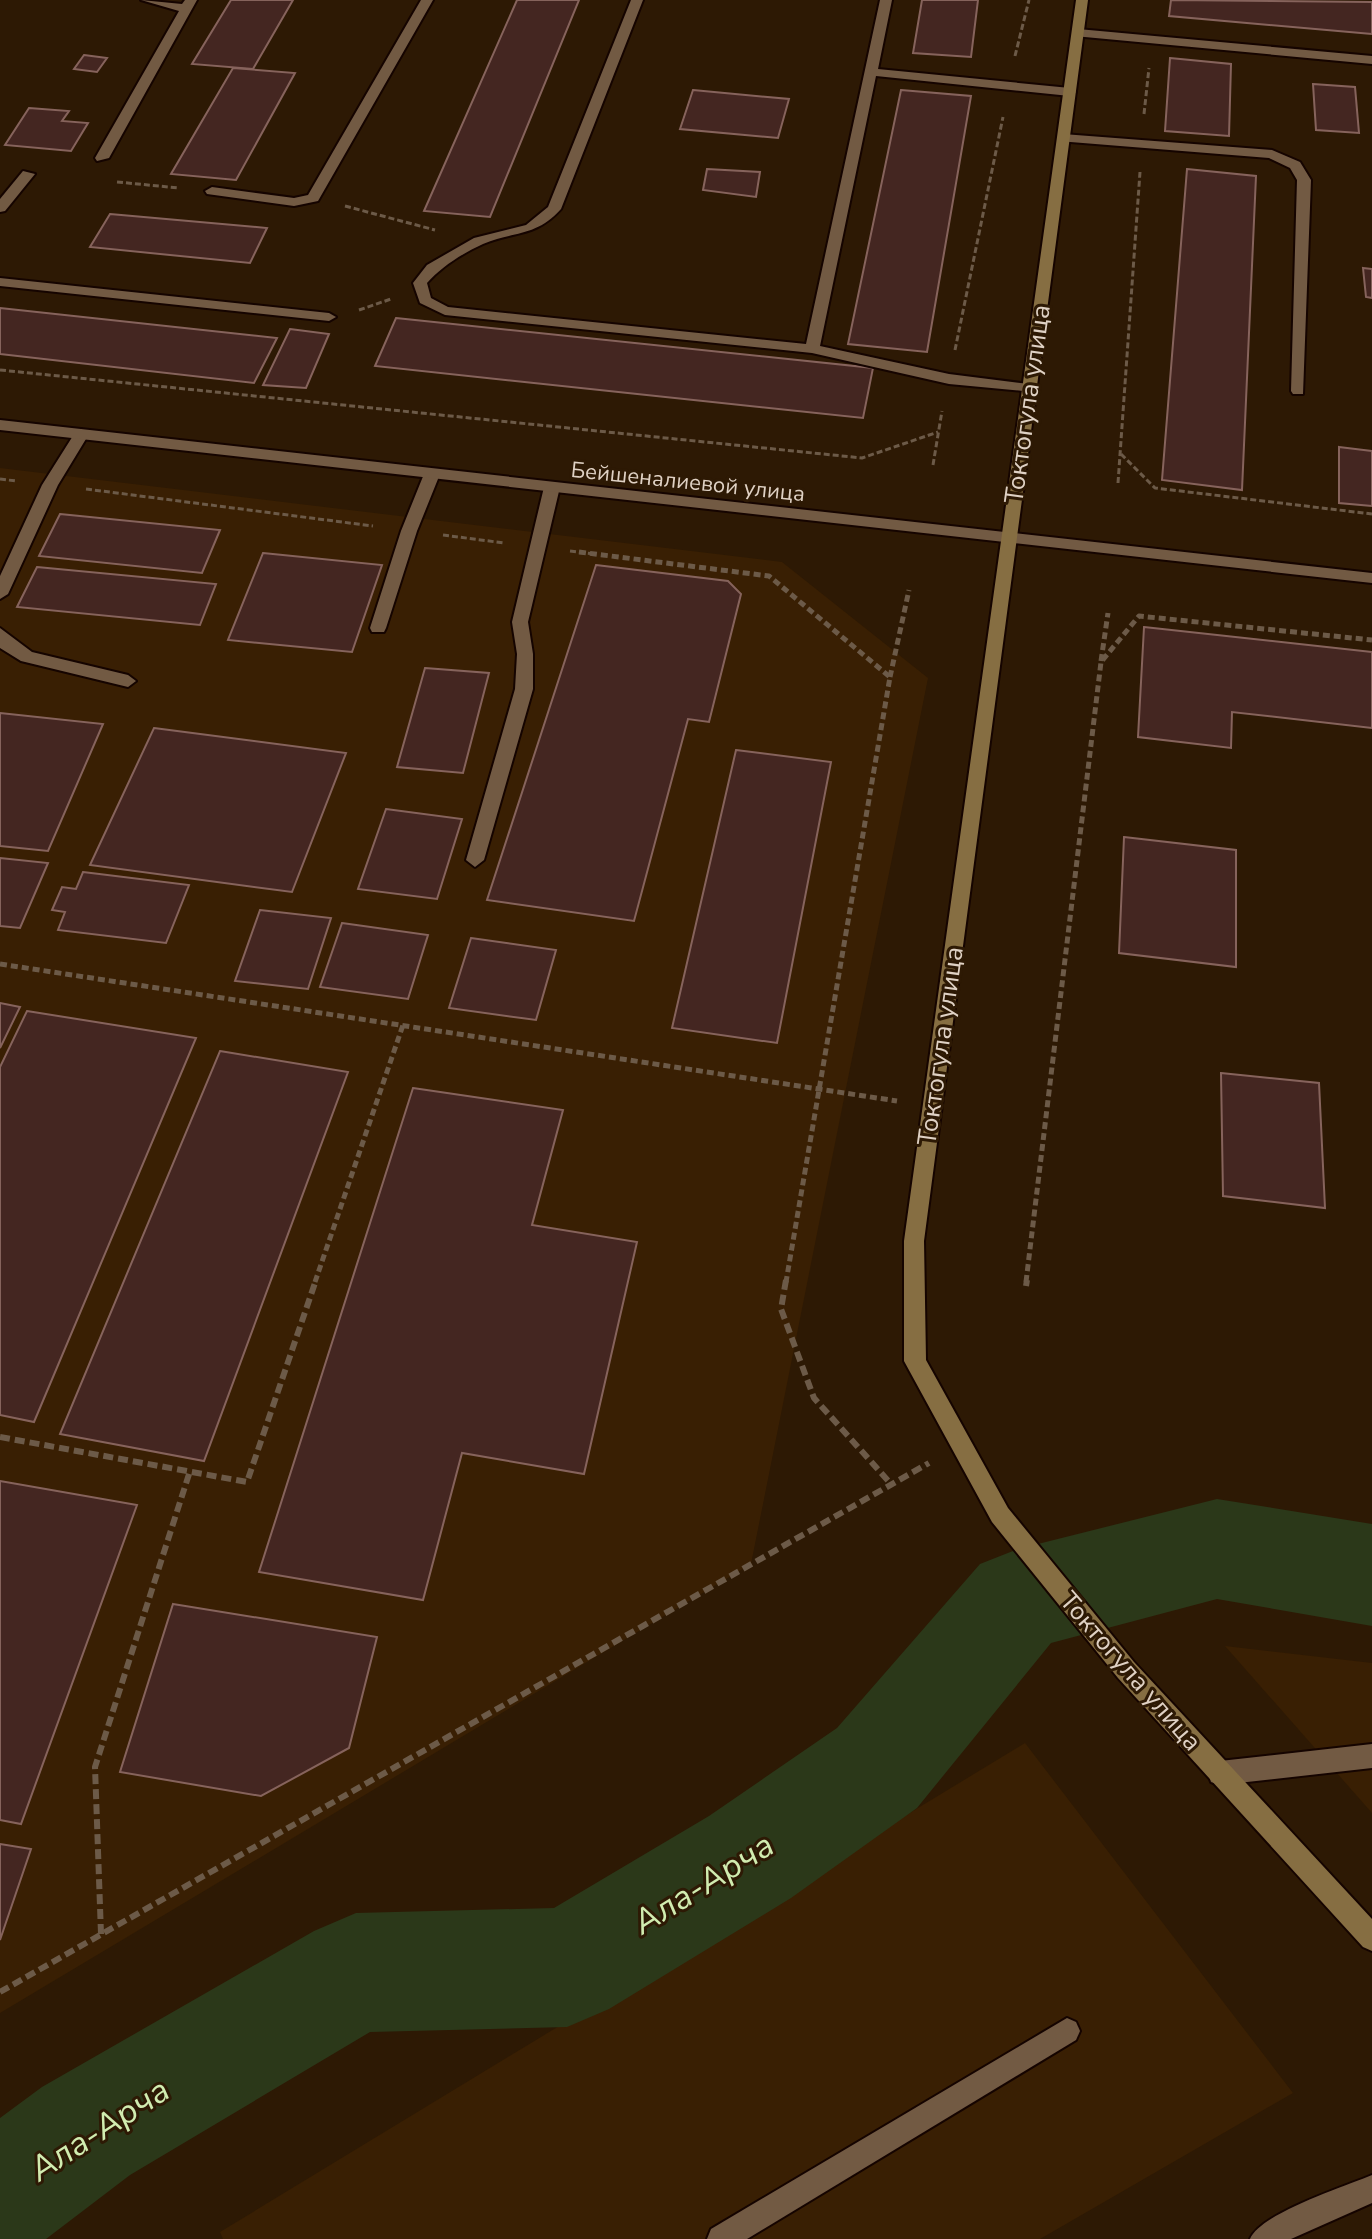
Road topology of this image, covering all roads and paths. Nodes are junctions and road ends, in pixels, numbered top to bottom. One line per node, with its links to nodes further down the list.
1 (147, 0): 7 (street)
2 (427, 0): 19 (street)
3 (637, 0): 21 (street)
4 (886, 0): 11 (street)
5 (1029, 0): 12 (path)
6 (1082, 0): 8 (main road, Токтогула улица)
7 (188, 4): 16 (street)
8 (1078, 33): 9 (street); 13 (main road, Токтогула улица)
9 (1152, 40): 10 (street); 15 (path)
10 (1372, 60)
11 (871, 72): 12 (street); 25 (street)
12 (1009, 87): 13 (street); 27 (path)
13 (1070, 92): 14 (main road, Токтогула улица)
14 (1063, 138): 15 (street); 28 (main road, Токтогула улица)
15 (1142, 144): 29 (street); 33 (path)
16 (102, 158)
17 (28, 174): 20 (street)
18 (212, 191): 19 (street)
19 (313, 198): 21 (path)
20 (0, 208)
21 (479, 241): 23 (street)
22 (0, 282): 24 (street)
23 (420, 283): 24 (path); 25 (street)
24 (329, 317)
25 (812, 349): 27 (street)
26 (0, 370): 31 (path)
27 (949, 379): 28 (street); 31 (path)
28 (1029, 389): 42 (main road, Токтогула улица)
29 (1298, 391)
30 (0, 425): 32 (street, Бейшеналиевой улица)
31 (938, 432): 34 (path)
32 (81, 434): 35 (street, Бейшеналиевой улица); 38 (street)
33 (1120, 453): 37 (path); 40 (path)
34 (933, 465)
35 (432, 474): 39 (street, Бейшеналиевой улица); 41 (street)
36 (0, 479): 38 (path)
37 (1118, 483)
38 (50, 485): 41 (path); 46 (street)
39 (552, 487): 42 (street, Бейшеналиевой улица); 43 (street)
40 (1372, 514)
41 (409, 531): 43 (path); 48 (street)
42 (1009, 539): 44 (street, Бейшеналиевой улица); 58 (main road, Токтогула улица)
43 (539, 547): 52 (path); 54 (street)
44 (1372, 578)
45 (909, 590): 52 (path)
46 (0, 594)
47 (1108, 613): 51 (path)
48 (378, 628)
49 (0, 634): 53 (street)
50 (1372, 640): 51 (path)
51 (1101, 662): 59 (path)
52 (890, 677): 57 (path)
53 (128, 681)
54 (475, 860)
55 (0, 964): 56 (path)
56 (403, 1025): 57 (path); 62 (path)
57 (818, 1089): 58 (path); 63 (path)
58 (932, 1106): 61 (main road, Токтогула улица)
59 (1026, 1286)
60 (0, 1437): 62 (path)
61 (961, 1445): 63 (path); 65 (main road, Токтогула улица)
62 (190, 1471): 66 (path)
63 (892, 1485): 66 (path)
64 (1372, 1756): 65 (street)
65 (1220, 1773): 67 (main road, Токтогула улица)
66 (101, 1934): 68 (path)
67 (1372, 1938)
68 (0, 1992)
69 (1067, 2031): 71 (street)
70 (1372, 2189): 72 (street)
71 (721, 2239)
72 (1264, 2239)

